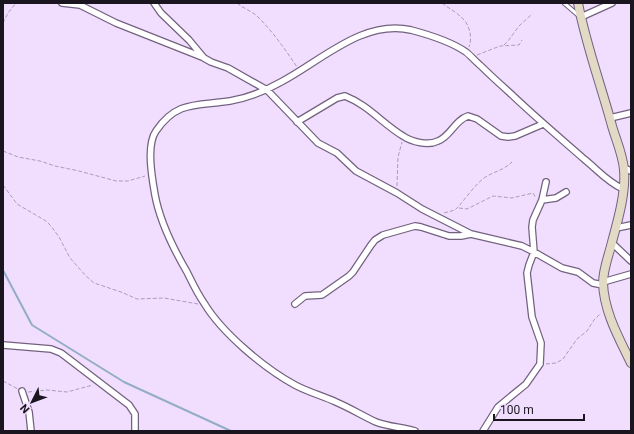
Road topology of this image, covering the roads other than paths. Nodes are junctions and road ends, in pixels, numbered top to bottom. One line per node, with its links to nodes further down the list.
1 (62, 3): 7 (street)
2 (154, 3): 7 (street)
3 (564, 3): 6 (lane)
4 (578, 3): 6 (street)
5 (612, 3): 6 (street)
6 (581, 18): 10 (street)
7 (204, 58): 8 (street)
8 (267, 90): 11 (street); 12 (street); 32 (street)
9 (631, 113): 10 (street)
10 (610, 118): 13 (street)
11 (297, 122): 12 (street); 20 (street)
12 (543, 124): 15 (street)
13 (628, 169): 15 (street)
14 (546, 182): 17 (street)
15 (623, 189): 19 (street)
16 (566, 192): 17 (street)
17 (542, 200): 22 (street)
18 (631, 225): 19 (street)
19 (616, 228): 21 (street)
20 (472, 234): 22 (street); 26 (street)
21 (612, 242): 23 (street); 25 (street)
22 (534, 252): 25 (street); 33 (street)
23 (631, 261)
24 (631, 274): 25 (street)
25 (603, 284): 28 (street)
26 (295, 304)
27 (3, 345): 31 (street)
28 (631, 363)
29 (22, 391): 30 (street)
30 (31, 431)
31 (135, 431)
32 (415, 431)
33 (483, 431)

